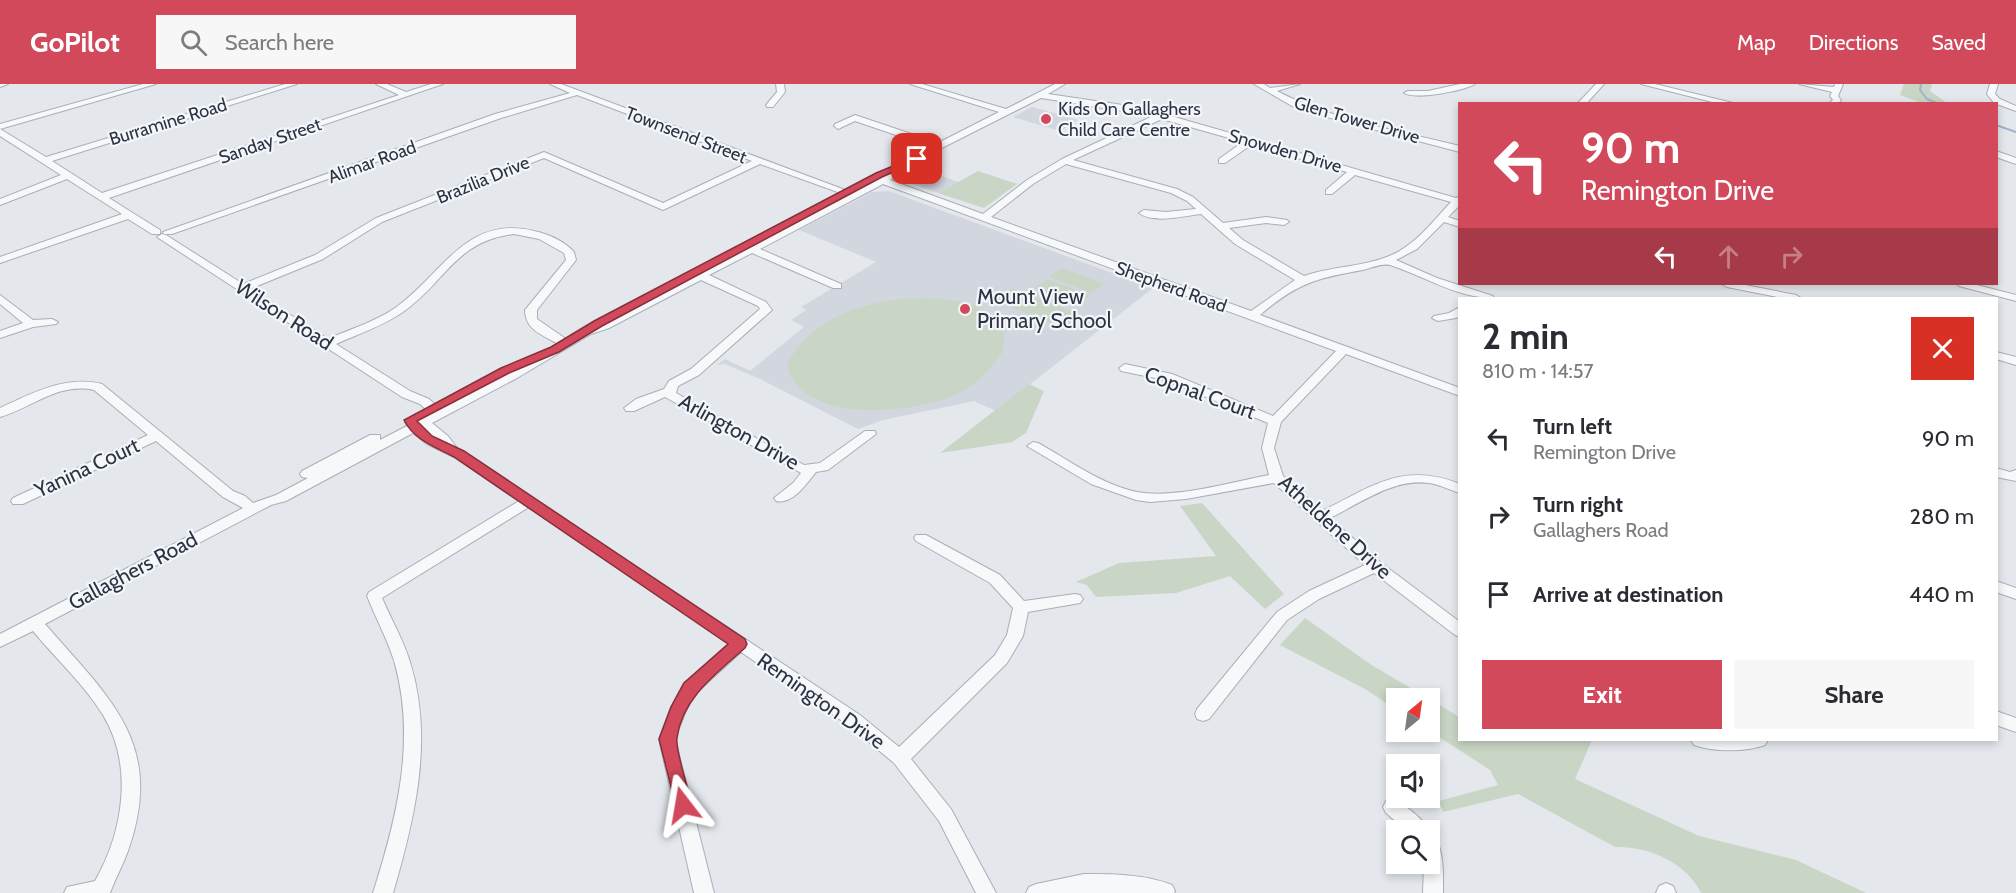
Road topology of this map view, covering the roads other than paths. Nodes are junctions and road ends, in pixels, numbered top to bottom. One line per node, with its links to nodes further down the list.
1 (4, 84): 17 (street)
2 (152, 84): 32 (street)
3 (293, 84): 38 (street, Burramine Road)
4 (380, 84): 22 (street)
5 (439, 84): 22 (street, Sanday Street)
6 (554, 84): 20 (street, Townsend Street)
7 (780, 84): 27 (street)
8 (914, 84): 29 (street)
9 (1061, 84): 23 (street, Gallaghers Road)
10 (1258, 84): 19 (street, Glen Tower Drive)
11 (1296, 84): 19 (street)
12 (1470, 84): 21 (street)
13 (1600, 84): 25 (street)
14 (1645, 84): 24 (street)
15 (1803, 84): 18 (street)
16 (1994, 84): 28 (street)
17 (0, 85)
18 (1838, 87): 26 (street)
19 (1270, 90): 36 (street, Glen Tower Drive)
20 (577, 93): 41 (street, Townsend Street); 59 (street, Alimar Road)
21 (1408, 93)
22 (406, 95): 48 (street, Sanday Street)
23 (1040, 95): 29 (street, Gallaghers Road); 30 (street, Snowden Drive)
24 (1707, 101)
25 (1583, 102)
26 (1834, 102)
27 (770, 105)
28 (2016, 109)
29 (1007, 112): 35 (street, Gallaghers Road)
30 (1161, 116): 34 (street, Snowden Drive); 39 (street)
31 (838, 126): 35 (street)
32 (0, 129): 33 (street, Wilson Road)
33 (5, 141): 38 (street, Wilson Road)
34 (1250, 141): 40 (street); 43 (street, Snowden Drive)
35 (940, 147): 45 (street, Gallaghers Road)
36 (1458, 147)
37 (1998, 155): 42 (street)
38 (43, 161): 44 (street, Wilson Road)
39 (1065, 161): 51 (street); 54 (street)
40 (1222, 161)
41 (758, 162): 47 (street, Townsend Street); 68 (street, Brazilia Drive)
42 (2016, 162)
43 (1354, 171): 46 (street); 49 (street, Snowden Drive)
44 (67, 176): 48 (street, Wilson Road); 50 (street)
45 (879, 179): 47 (street, Gallaghers Road); 54 (street, Shepherd Road); 60 (street, Gallaghers Road)
46 (1329, 192)
47 (843, 194): 60 (street, Gallaghers Road)
48 (101, 197): 53 (street, Wilson Road)
49 (1458, 200): 55 (street)
50 (0, 202)
51 (1203, 211): 52 (street); 58 (street)
52 (1144, 213)
53 (129, 215): 59 (street, Wilson Road); 61 (street)
54 (984, 218): 74 (street, Shepherd Road)
55 (1440, 218): 57 (street); 62 (street)
56 (1284, 222): 58 (street)
57 (1458, 223)
58 (1220, 226): 64 (street)
59 (162, 234): 68 (street, Wilson Road)
60 (748, 248): 63 (street, Gallaghers Road); 67 (street)
61 (0, 260)
62 (1389, 261): 64 (street); 69 (street)
63 (698, 274): 81 (street, Gallaghers Road); 86 (street, Arlington Drive)
64 (1303, 280): 74 (street)
65 (1732, 285): 70 (street)
66 (1967, 285): 72 (street)
67 (837, 286)
68 (243, 288): 79 (street, Wilson Road)
69 (1480, 297)
70 (1791, 297)
71 (0, 298): 77 (street)
72 (2016, 298)
73 (1458, 312): 75 (street)
74 (1252, 316): 80 (street, Shepherd Road)
75 (1438, 318)
76 (52, 322): 77 (street)
77 (31, 324): 78 (street)
78 (0, 335)
79 (327, 343): 81 (street); 89 (street, Wilson Road)
80 (1343, 350): 85 (street, Shepherd Road); 90 (street)
81 (553, 351): 89 (street, Gallaghers Road)
82 (1998, 356): 83 (street)
83 (2016, 361)
84 (1125, 368): 90 (street, Copnal Court)
85 (1458, 391)
86 (670, 392): 87 (street, Arlington Drive); 97 (street, Arlington Drive)
87 (630, 408)
88 (0, 413): 92 (street)
89 (424, 417): 93 (street, Gallaghers Road); 94 (street, Remington Drive); 96 (street, Remington Drive); 105 (street, Gallaghers Road)
90 (1275, 421): 100 (street, Atheldene Drive)
91 (870, 434): 97 (street, Arlington Drive)
92 (156, 436): 103 (street, Yanina Court); 105 (street)
93 (399, 436): 94 (street); 105 (street, Gallaghers Road)
94 (427, 438): 96 (street, Remington Drive)
95 (1033, 446): 100 (street)
96 (459, 454): 104 (street, Remington Drive)
97 (811, 469): 102 (street, Arlington Drive)
98 (1998, 473): 99 (street)
99 (2016, 474)
100 (1277, 478): 106 (street, Atheldene Drive)
101 (1458, 488): 106 (street)
102 (781, 498)
103 (18, 501)
104 (529, 501): 116 (street, Remington Drive); 129 (street)
105 (254, 508): 113 (street, Gallaghers Road)
106 (1320, 517): 108 (street, Atheldene Drive)
107 (921, 538): 112 (street)
108 (1375, 566): 114 (street, Atheldene Drive); 117 (street)
109 (1998, 587): 110 (street)
110 (2016, 594)
111 (1075, 599): 112 (street)
112 (1021, 607): 122 (street)
113 (35, 623): 115 (street, Gallaghers Road); 126 (street)
114 (1458, 629)
115 (0, 641)
116 (739, 644): 122 (street, Remington Drive); 130 (street)
117 (1203, 714)
118 (1998, 719): 119 (street)
119 (2016, 724)
120 (1717, 741): 121 (street)
121 (1746, 741)
122 (900, 758): 131 (street, Remington Drive)
123 (1393, 808): 124 (street)
124 (1407, 820)
125 (1434, 874): 133 (street)
126 (101, 891): 128 (street)
127 (1165, 891): 132 (street)
128 (74, 893)
129 (383, 893)
130 (705, 893)
131 (986, 893)
132 (1036, 893)
133 (1433, 893)

